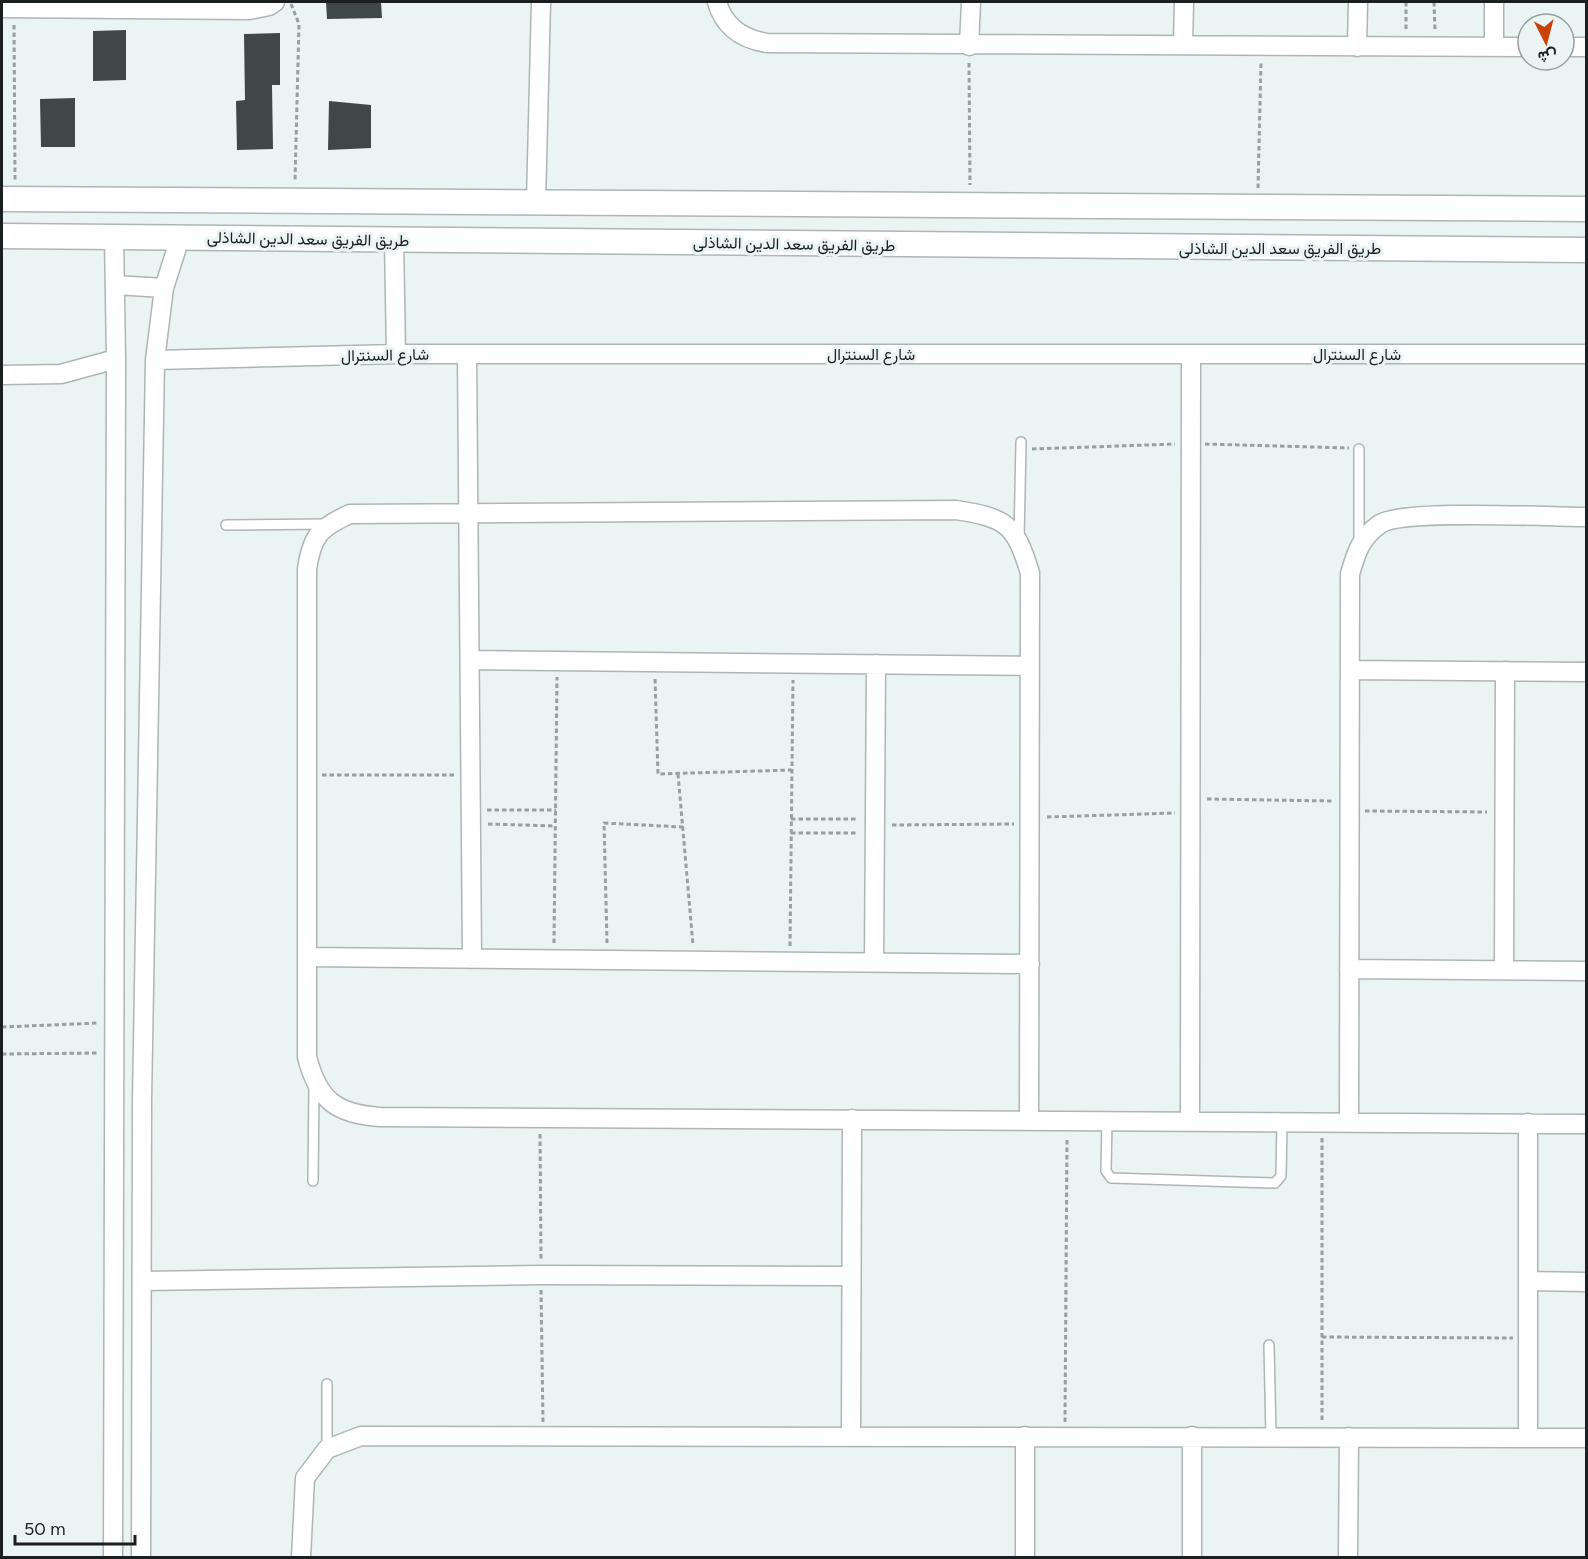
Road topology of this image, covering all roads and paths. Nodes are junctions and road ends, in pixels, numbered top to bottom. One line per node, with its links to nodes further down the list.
1 (276, 2): 11 (street)
2 (290, 2): 22 (path)
3 (541, 2): 23 (street)
4 (717, 2): 15 (street)
5 (971, 2): 15 (street)
6 (1184, 2): 13 (street)
7 (1358, 2): 16 (street)
8 (1406, 2): 17 (path)
9 (1434, 2): 18 (path)
10 (1494, 2): 19 (street)
11 (52, 5): 12 (street)
12 (8, 8): 21 (path)
13 (1183, 45): 14 (street); 15 (street)
14 (1261, 45): 16 (street); 27 (path)
15 (969, 46): 26 (path)
16 (1357, 47): 17 (street)
17 (1406, 47): 18 (street)
18 (1435, 47): 19 (street)
19 (1494, 47): 20 (street)
20 (1516, 47)
21 (18, 200): 22 (street); 30 (street)
22 (294, 201): 23 (street)
23 (536, 202): 24 (street)
24 (864, 204): 25 (street); 34 (street)
25 (940, 204): 26 (street); 35 (street)
26 (971, 204): 27 (street)
27 (1258, 207): 28 (street)
28 (1587, 209)
29 (2, 236): 30 (street, طريق الفريق سعد الدين الشاذلى)
30 (31, 236): 31 (street, طريق الفريق سعد الدين الشاذلى)
31 (114, 236): 32 (street, طريق الفريق سعد الدين الشاذلى); 37 (street)
32 (180, 238): 33 (street, طريق الفريق سعد الدين الشاذلى); 38 (street)
33 (394, 240): 34 (street, طريق الفريق سعد الدين الشاذلى); 39 (street)
34 (859, 244): 35 (street, طريق الفريق سعد الدين الشاذلى)
35 (931, 245): 36 (street, طريق الفريق سعد الدين الشاذلى)
36 (1587, 250)
37 (115, 285): 38 (street); 43 (street)
38 (164, 288): 44 (street)
39 (396, 354): 40 (street, شارع السنترال); 44 (street, شارع السنترال)
40 (467, 354): 41 (street, شارع السنترال); 48 (street)
41 (1191, 354): 42 (street, شارع السنترال); 67 (street)
42 (1587, 354)
43 (116, 359): 45 (street); 89 (street)
44 (155, 360): 106 (street)
45 (2, 375)
46 (1021, 442): 52 (lane)
47 (1359, 449): 53 (lane)
48 (468, 513): 50 (street); 52 (street); 54 (street)
49 (1587, 517): 53 (street)
50 (327, 524): 51 (lane); 65 (street)
51 (226, 525)
52 (1019, 539): 59 (street)
53 (1359, 544): 60 (street)
54 (470, 660): 55 (street); 66 (street)
55 (557, 661): 56 (street); 69 (path)
56 (655, 662): 57 (street); 64 (path)
57 (793, 663): 58 (street); 63 (path)
58 (876, 664): 59 (street); 75 (street)
59 (1030, 666): 73 (street)
60 (1350, 670): 61 (street); 68 (street)
61 (1505, 671): 62 (street); 70 (street)
62 (1587, 672)
63 (792, 770): 64 (path); 72 (path)
64 (678, 774): 76 (path)
65 (306, 775): 66 (path); 78 (street)
66 (470, 775): 71 (street)
67 (1190, 806): 68 (path); 73 (path); 98 (street)
68 (1350, 806): 70 (path); 86 (street)
69 (556, 810): 71 (path); 74 (path)
70 (1504, 813): 87 (street)
71 (471, 817): 74 (path); 79 (street)
72 (791, 819): 75 (path); 77 (path)
73 (1030, 820): 75 (path); 85 (street)
74 (555, 826): 80 (path)
75 (875, 826): 77 (path); 84 (street)
76 (683, 827): 81 (path); 82 (path)
77 (791, 833): 83 (path)
78 (307, 957): 79 (street); 93 (street)
79 (472, 959): 80 (street)
80 (554, 960): 81 (street)
81 (607, 960): 82 (street)
82 (694, 961): 83 (street)
83 (790, 962): 84 (street)
84 (874, 962): 85 (street)
85 (1030, 964): 95 (street)
86 (1349, 969): 87 (street); 101 (street)
87 (1504, 970): 88 (street)
88 (1587, 971)
89 (116, 1023): 90 (path); 91 (street)
90 (2, 1026)
91 (116, 1053): 92 (path); 123 (street)
92 (2, 1054)
93 (314, 1082): 94 (street); 104 (lane)
94 (852, 1119): 95 (street); 105 (street)
95 (1029, 1120): 96 (street)
96 (1067, 1120): 97 (street); 115 (path)
97 (1107, 1120): 98 (street); 99 (lane)
98 (1190, 1121): 99 (street)
99 (1282, 1122): 100 (street)
100 (1322, 1122): 101 (street); 109 (path)
101 (1349, 1122): 102 (street)
102 (1528, 1123): 103 (street); 107 (street)
103 (1587, 1124)
104 (313, 1181)
105 (851, 1276): 106 (street); 113 (street)
106 (144, 1281): 124 (street)
107 (1528, 1281): 108 (street); 110 (street)
108 (1587, 1282)
109 (1322, 1337): 110 (path); 118 (path)
110 (1528, 1338): 120 (street)
111 (1269, 1345): 117 (lane)
112 (327, 1384): 122 (lane)
113 (851, 1436): 114 (street); 122 (street)
114 (1025, 1436): 115 (street); 126 (street)
115 (1065, 1436): 116 (street)
116 (1192, 1436): 117 (street); 127 (street)
117 (1271, 1436): 118 (street)
118 (1322, 1436): 119 (street)
119 (1348, 1437): 120 (street); 128 (street)
120 (1528, 1437): 121 (street)
121 (1587, 1438)
122 (327, 1449): 125 (street)
123 (113, 1557)
124 (141, 1557)
125 (301, 1557)
126 (1025, 1557)
127 (1192, 1557)
128 (1348, 1557)

